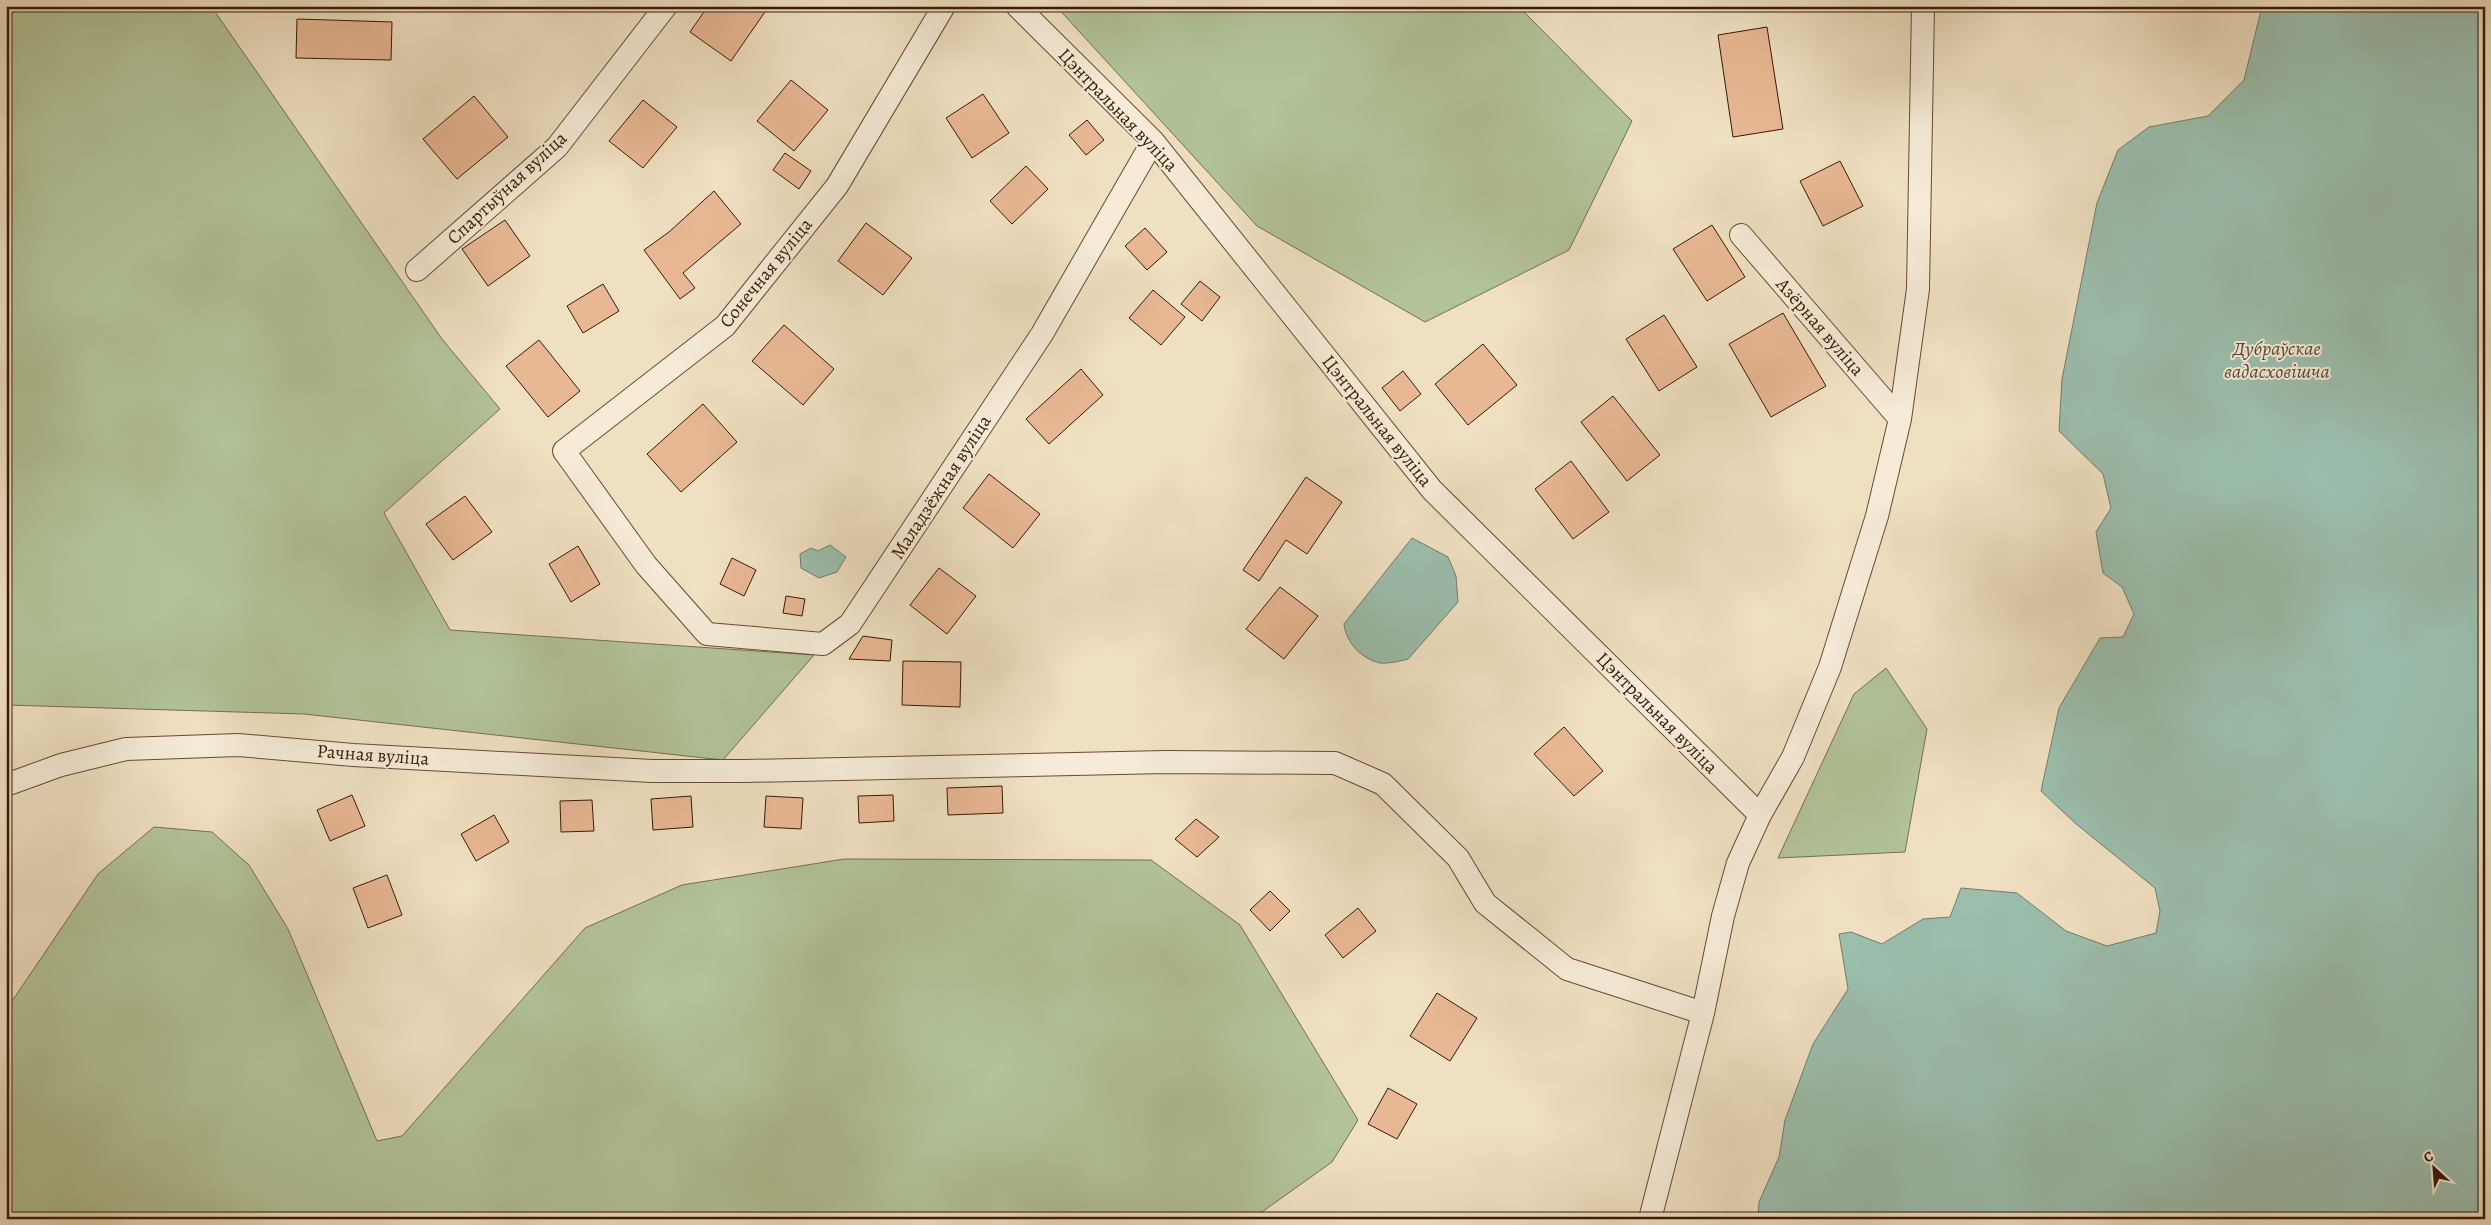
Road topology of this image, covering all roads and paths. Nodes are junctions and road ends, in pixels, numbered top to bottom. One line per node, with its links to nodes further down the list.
1 (666, 6): 7 (street, Спартыўная вуліца)
2 (944, 6): 9 (street, Сонечная вуліца)
3 (1017, 6): 5 (street, Цэнтральная вуліца)
4 (1923, 6): 8 (street)
5 (1153, 141): 9 (street, Маладзёжная вуліца); 11 (street, Цэнтральная вуліца)
6 (1741, 235): 8 (street, Азёрная вуліца)
7 (417, 270)
8 (1900, 420): 11 (street)
9 (646, 565)
10 (6, 785): 12 (street, Рачная вуліца)
11 (1760, 815): 12 (street)
12 (1703, 1013): 13 (street)
13 (1650, 1219)

